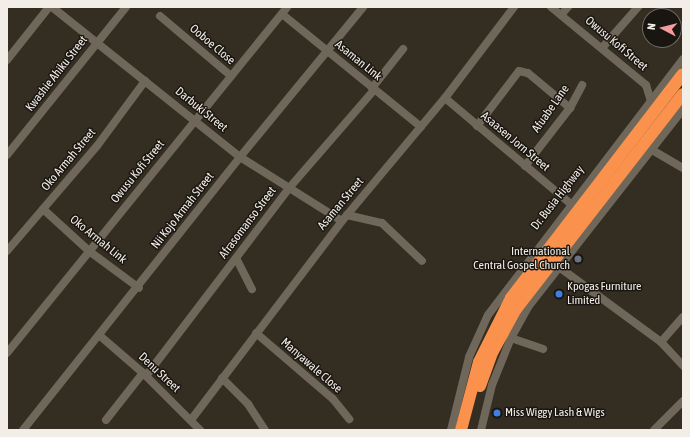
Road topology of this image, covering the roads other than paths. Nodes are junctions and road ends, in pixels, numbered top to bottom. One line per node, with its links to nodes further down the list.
1 (49, 7): 17 (street)
2 (52, 7): 12 (street, Darbuki Street)
3 (126, 7): 12 (street, Kwashie Ahiku Street)
4 (363, 7): 15 (street, Nii Kojo Armah Street)
5 (514, 7): 26 (street, Asaman Street)
6 (551, 7): 10 (street, Owusu Kofi Street)
7 (568, 7): 10 (street)
8 (638, 7): 13 (street)
9 (284, 10): 15 (street, Asaman Link); 18 (street, Owusu Kofi Street)
10 (561, 15): 13 (street, Owusu Kofi Street)
11 (160, 16): 18 (street, Ooboe Close)
12 (96, 44): 20 (street, Darbuki Street); 34 (street, Kwashie Ahiku Street)
13 (602, 48): 22 (street, Owusu Kofi Street)
14 (403, 49): 24 (street, Afrasomanso Street)
15 (327, 51): 24 (street, Asaman Link); 35 (street, Nii Kojo Armah Street)
16 (683, 59): 23 (street, Dr. Busia Highway)
17 (7, 60)
18 (231, 76): 30 (street, Owusu Kofi Street)
19 (681, 80): 53 (highway, Dr. Busia Highway)
20 (145, 81): 30 (street, Darbuki Street); 40 (street, Oko Armah Street)
21 (582, 85): 28 (street, Afuabe Lane)
22 (646, 85): 23 (street, Owusu Kofi Street); 27 (street, Owusu Kofi Street)
23 (662, 87): 27 (street, Dr. Busia Highway)
24 (373, 89): 32 (street, Asaman Link); 38 (street, Afrasomanso Street)
25 (683, 94): 33 (highway)
26 (444, 98): 31 (street, Asaasen Jorn Street); 32 (street, Asaman Street)
27 (651, 100): 39 (street, Dr. Busia Highway)
28 (570, 108): 31 (street); 36 (street, Afuabe Lane)
29 (683, 109): 33 (street)
30 (195, 121): 35 (street, Darbuki Street); 45 (street, Owusu Kofi Street)
31 (477, 126): 36 (street, Asaasen Jorn Street)
32 (421, 127): 41 (street, Asaman Street)
33 (647, 147): 37 (street); 42 (street); 43 (highway)
34 (7, 156)
35 (240, 156): 38 (street, Darbuki Street); 49 (street, Nii Kojo Armah Street)
36 (525, 166): 39 (street, Asaasen Jorn Street)
37 (683, 168)
38 (290, 187): 41 (street, Darbuki Street); 46 (street, Afrasomanso Street)
39 (571, 204): 53 (street, Dr. Busia Highway)
40 (43, 209): 44 (street, Oko Armah Street); 45 (street, Oko Armah Link)
41 (344, 218): 47 (street, Darbuki Street); 52 (street, Asaman Street)
42 (578, 244): 43 (highway); 48 (street)
43 (565, 245): 71 (highway)
44 (7, 251)
45 (89, 251): 49 (street, Oko Armah Link); 58 (street, Owusu Kofi Street)
46 (236, 258): 50 (street); 60 (street, Afrasomanso Street)
47 (422, 261)
48 (559, 267): 55 (street); 56 (street)
49 (139, 288): 54 (street, Nii Kojo Armah Street)
50 (252, 289)
51 (683, 317): 56 (street)
52 (256, 333): 61 (street, Asaman Street); 63 (street, Manyawale Close)
53 (485, 333): 69 (street, Dr. Busia Highway); 70 (highway, Dr. Busia Highway)
54 (99, 335): 60 (street, Denu Street); 67 (street, Nii Kojo Armah Street)
55 (511, 338): 57 (street); 72 (street)
56 (661, 342): 59 (street)
57 (543, 350)
58 (7, 353)
59 (683, 366)
60 (144, 375): 64 (street, Afrasomanso Street); 65 (street, Denu Street)
61 (222, 378): 65 (street, Asaman Street); 68 (street)
62 (683, 401): 73 (street)
63 (349, 419)
64 (106, 420)
65 (191, 420): 66 (street, Denu Street)
66 (198, 429)
67 (23, 430)
68 (264, 430)
69 (450, 430)
70 (461, 430)
71 (470, 430)
72 (480, 430)
73 (654, 430)

